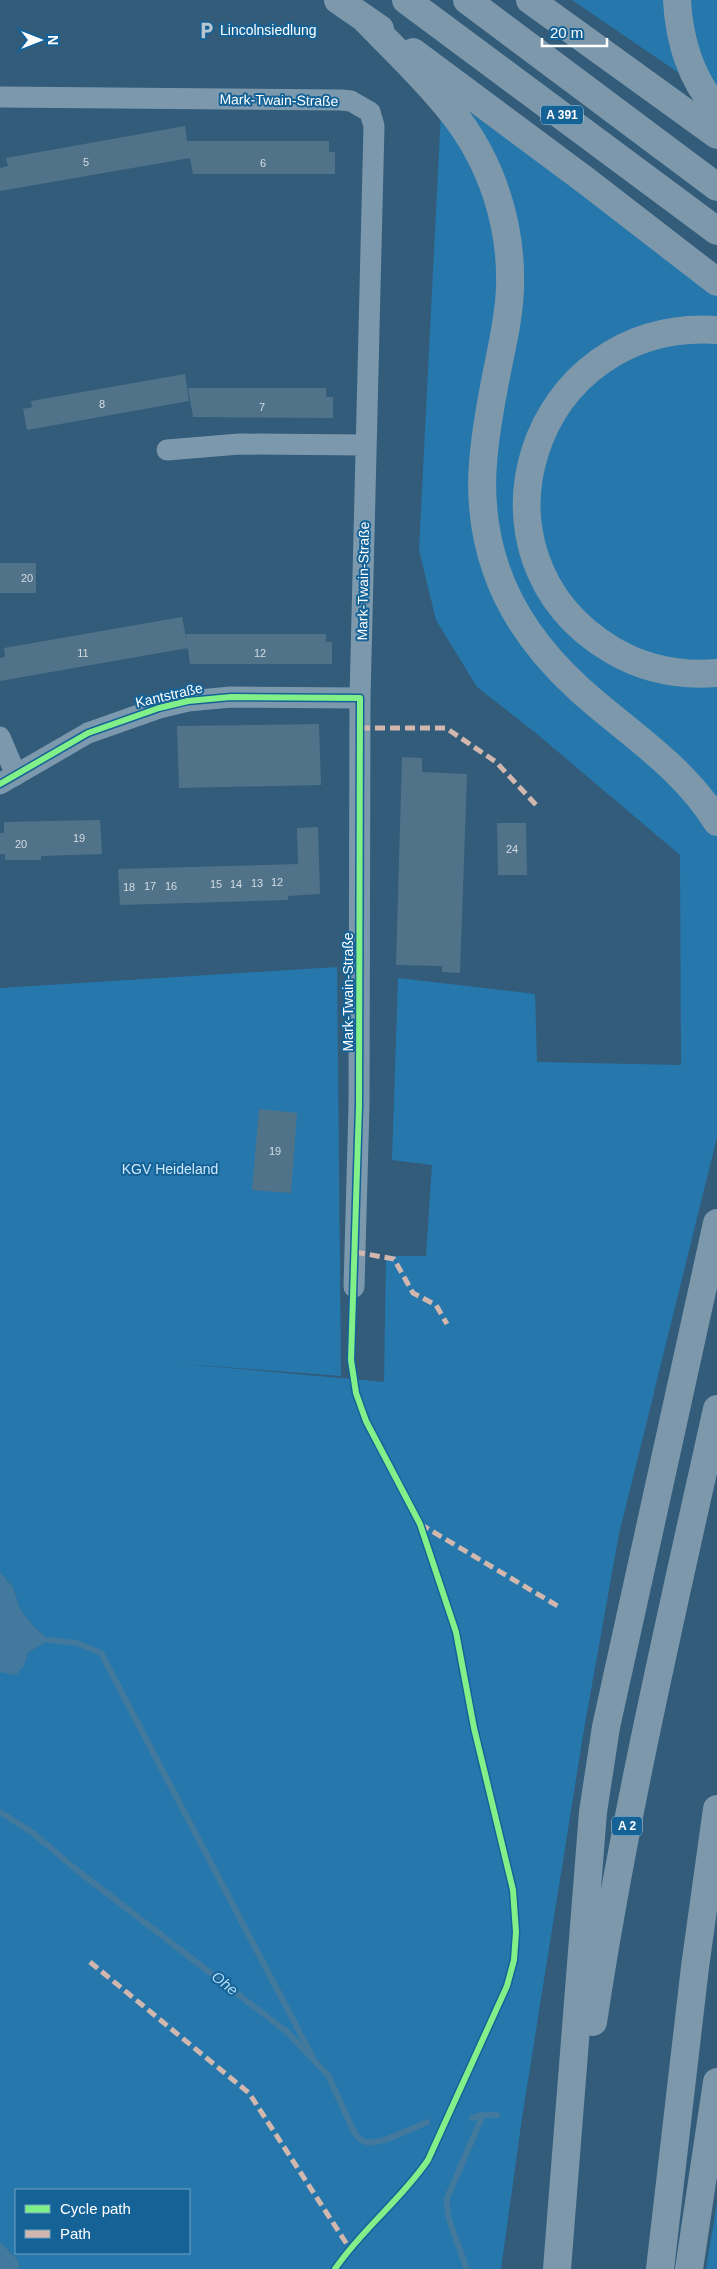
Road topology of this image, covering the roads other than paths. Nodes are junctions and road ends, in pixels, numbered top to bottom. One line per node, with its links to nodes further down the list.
1 (338, 0): 6 (highway)
2 (406, 0): 11 (highway, A 391)
3 (467, 0): 10 (highway, A 391)
4 (530, 0): 9 (highway)
5 (677, 0): 8 (highway)
6 (365, 18): 12 (highway); 20 (highway)
7 (0, 97): 14 (street, Mark-Twain-Straße)
8 (717, 108)
9 (717, 135)
10 (717, 186)
11 (717, 231)
12 (717, 282)
13 (717, 330): 16 (highway)
14 (366, 445): 15 (street); 17 (street, Mark-Twain-Straße)
15 (167, 450)
16 (717, 673)
17 (360, 698): 19 (street, Kantstraße); 22 (street, Mark-Twain-Straße)
18 (0, 737): 19 (street)
19 (8, 780)
20 (717, 822)
21 (717, 1223): 26 (highway)
22 (354, 1287)
23 (717, 1409): 26 (highway, A 2)
24 (717, 1809): 27 (highway)
25 (717, 2082): 28 (highway)
26 (558, 2259)
27 (661, 2260)
28 (690, 2261)

